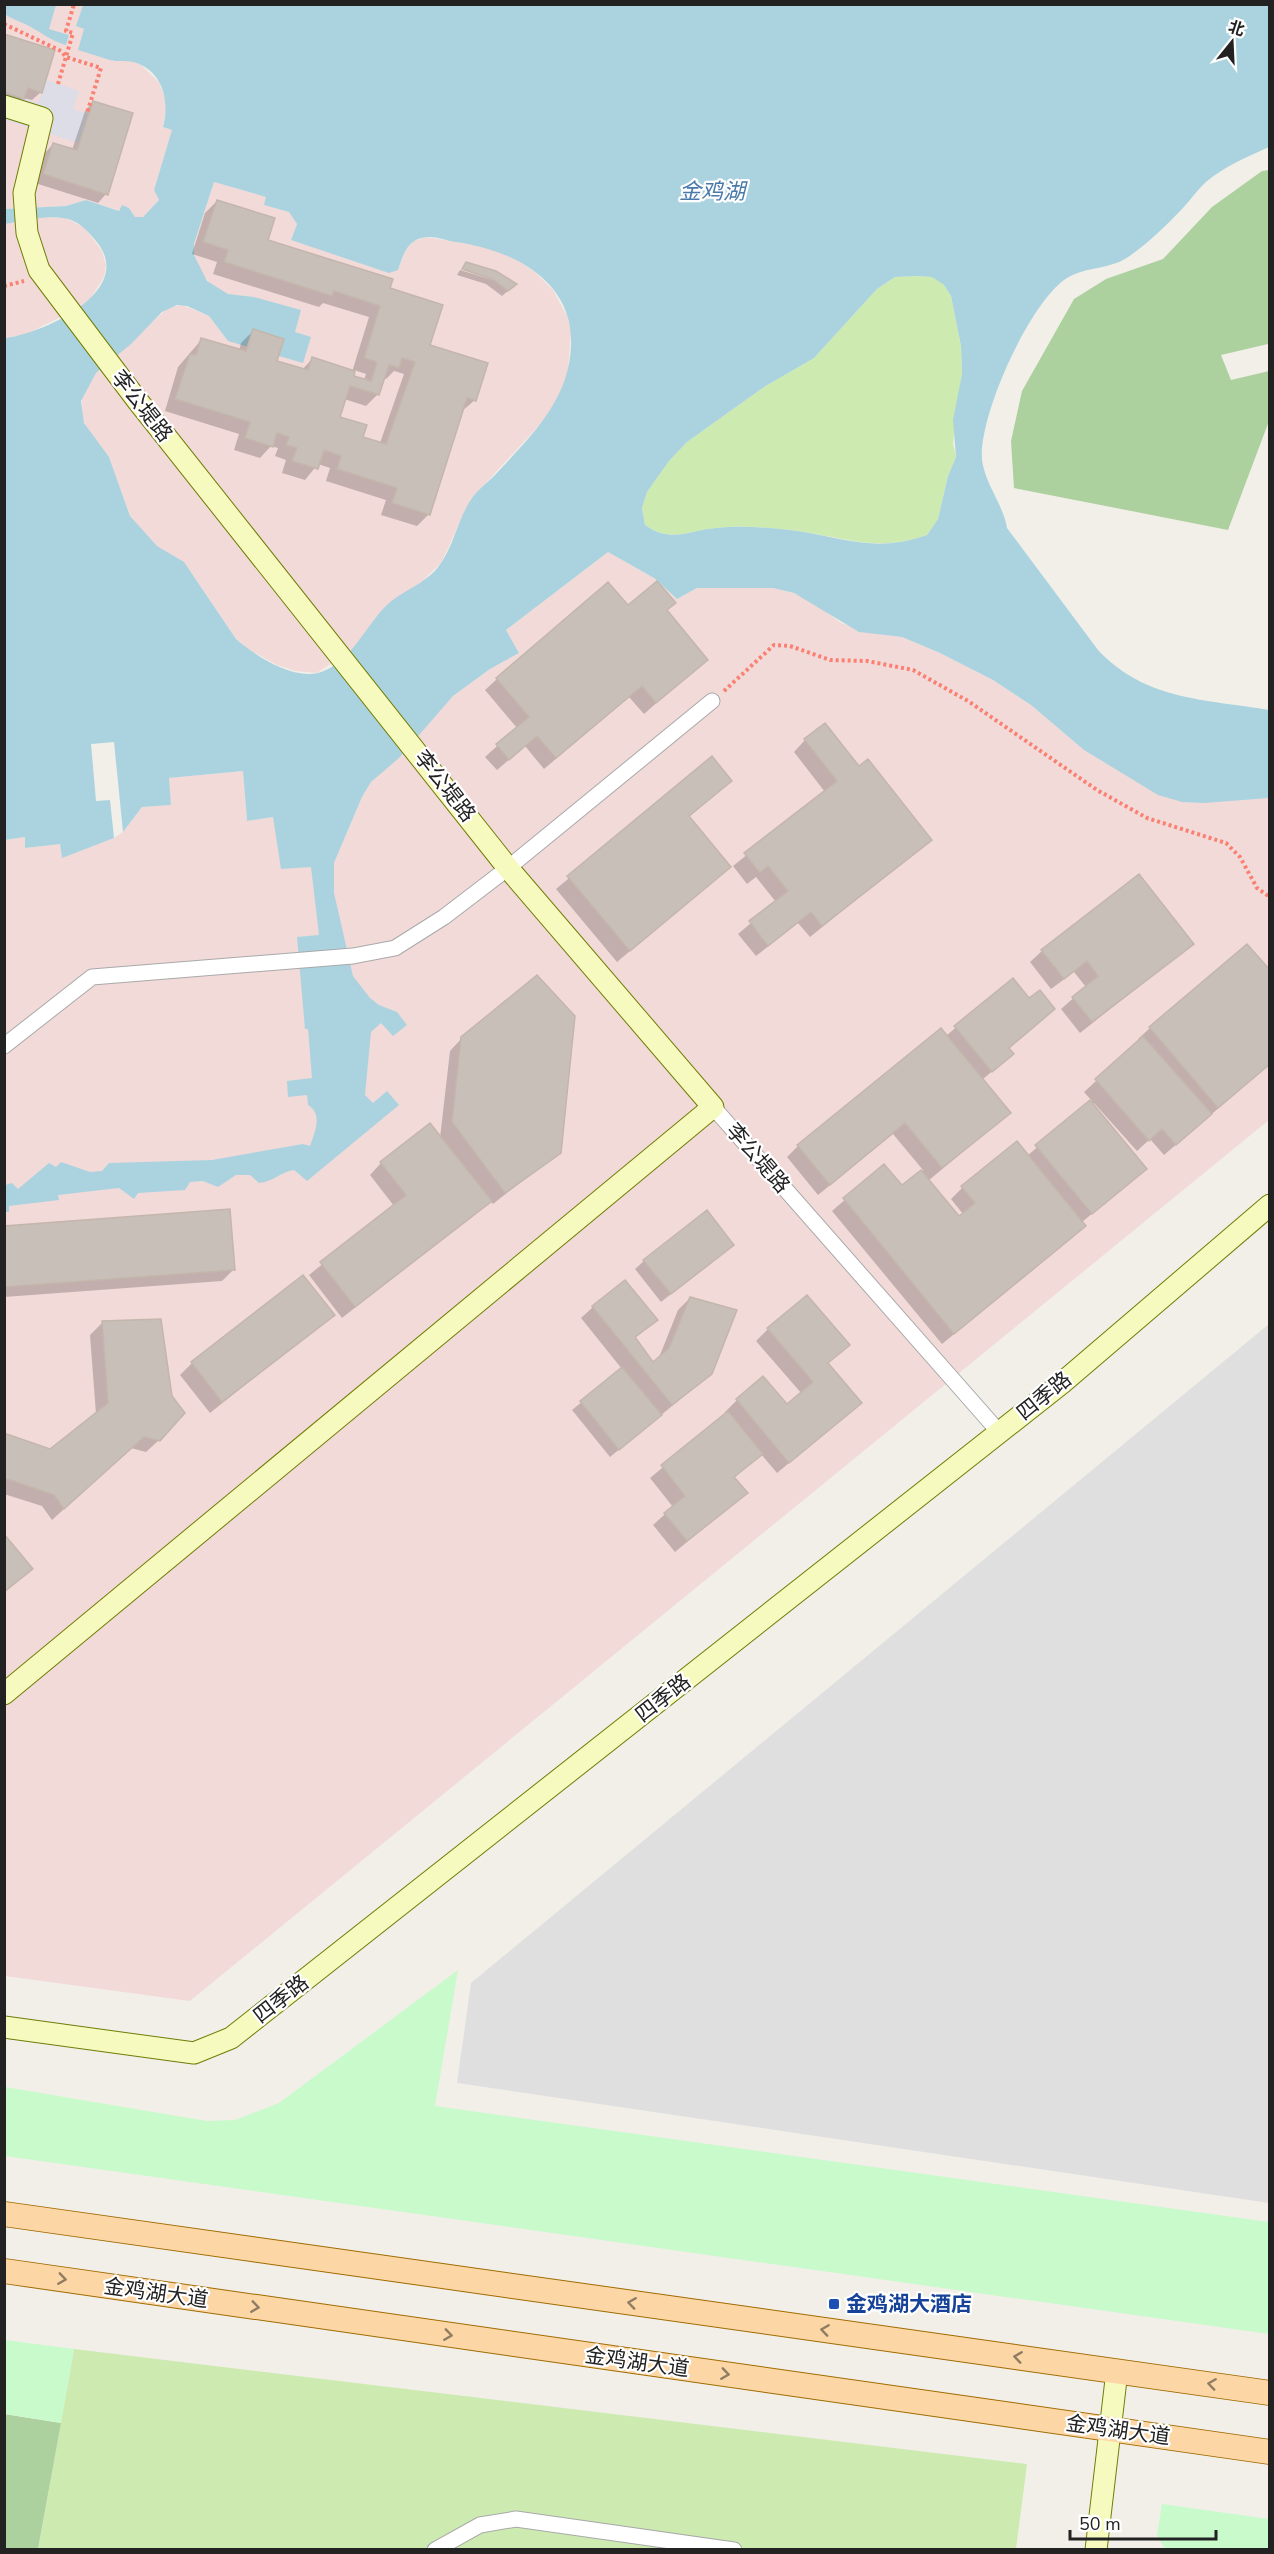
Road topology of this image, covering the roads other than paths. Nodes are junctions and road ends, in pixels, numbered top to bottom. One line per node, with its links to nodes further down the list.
1 (4, 106): 3 (street, 李公堤路)
2 (712, 701): 3 (street)
3 (508, 868): 4 (street); 5 (street, 李公堤路)
4 (4, 1046)
5 (713, 1107): 7 (street, 李公堤路); 8 (street)
6 (1269, 1205): 7 (street, 四季路)
7 (999, 1432): 9 (street, 四季路)
8 (4, 1694)
9 (4, 2028)
10 (4, 2214): 12 (main road, one-way to 10)
11 (4, 2271): 14 (main road, 金鸡湖大道, one-way to 14)
12 (1117, 2371): 13 (main road, one-way to 12); 14 (street)
13 (1269, 2393)
14 (1110, 2429): 15 (main road, 金鸡湖大道); 18 (street)
15 (1269, 2452)
16 (435, 2550): 17 (street)
17 (734, 2550)
18 (1096, 2550)

